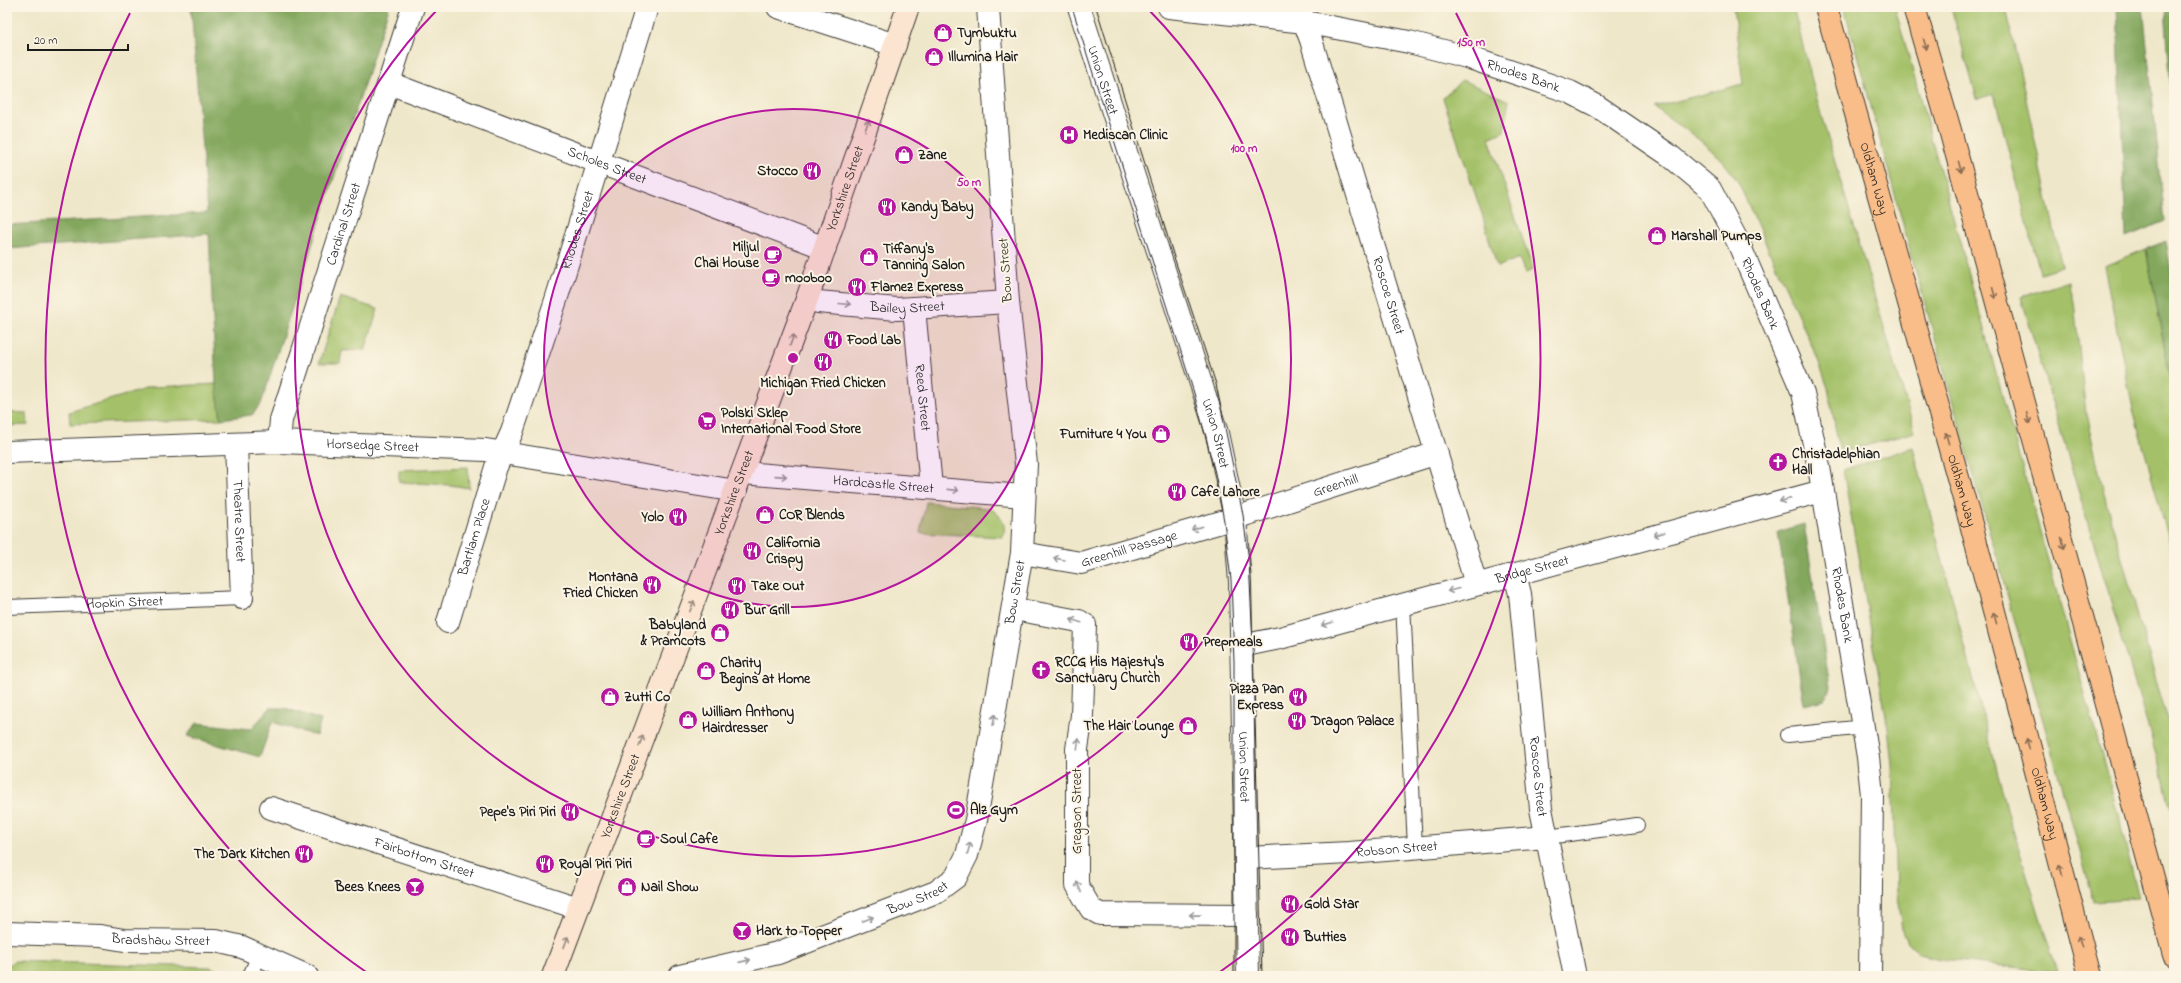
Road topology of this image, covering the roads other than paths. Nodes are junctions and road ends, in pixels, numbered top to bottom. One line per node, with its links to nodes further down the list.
1 (413, 7): 13 (street, Cardinal Street)
2 (647, 7): 14 (street, Rhodes Street)
3 (778, 7): 12 (street)
4 (908, 7): 12 (main road, Yorkshire Street)
5 (988, 7): 17 (street, Bow Street)
6 (1079, 7): 28 (street, Union Street)
7 (1169, 7): 10 (street, Rhodes Bank)
8 (1826, 7): 57 (highway, Oldham Way, one-way to 8)
9 (1914, 7): 49 (highway, one-way to 49)
10 (1203, 9): 11 (street, Rhodes Bank)
11 (1302, 14): 23 (street, Roscoe Street); 26 (street, Rhodes Bank)
12 (895, 45): 15 (main road, Yorkshire Street, one-way to 12)
13 (389, 83): 14 (street, Scholes Street); 19 (street, Cardinal Street)
14 (600, 162): 15 (street, Scholes Street); 22 (street, Rhodes Street)
15 (825, 248): 16 (main road, Yorkshire Street)
16 (807, 299): 18 (street, Bailey Street, one-way to 18); 24 (main road, Yorkshire Street, one-way to 16)
17 (1008, 302): 18 (street, Bailey Street); 27 (street, Bow Street)
18 (914, 308): 25 (street, Reed Street)
19 (279, 442): 20 (street, Horsedge Street); 22 (street, Horsedge Street)
20 (236, 444): 21 (street, Horsedge Street); 32 (street, Theatre Street)
21 (7, 452)
22 (504, 453): 24 (street, Horsedge Street); 36 (street, Bartlam Place)
23 (1436, 453): 28 (street, Greenhill); 31 (street, Roscoe Street)
24 (739, 482): 25 (street, Hardcastle Street, one-way to 25); 45 (main road, Yorkshire Street, one-way to 24)
25 (931, 487): 27 (street, Hardcastle Street, one-way to 27)
26 (1822, 490): 30 (street, Bridge Street, one-way to 30); 38 (street, Rhodes Bank)
27 (1024, 496): 29 (street, Bow Street)
28 (1235, 518): 29 (street, Greenhill Passage, one-way to 29); 37 (street, Union Street)
29 (1022, 553): 35 (street, Bow Street)
30 (1515, 574): 31 (street, Bridge Street); 42 (street, Roscoe Street)
31 (1476, 584): 33 (street, Bridge Street, one-way to 33)
32 (242, 598): 34 (lane, Hopkin Street)
33 (1403, 603): 37 (street, Bridge Street, one-way to 37); 43 (lane)
34 (7, 607)
35 (1014, 609): 46 (street, Gregson Street, one-way to 35); 53 (street, Bow Street, one-way to 35)
36 (448, 622)
37 (1241, 646): 44 (street, Union Street)
38 (1865, 727): 39 (lane); 56 (street, Rhodes Bank)
39 (1788, 735)
40 (271, 808): 45 (street, Fairbottom Street)
41 (1637, 825): 42 (lane)
42 (1546, 837): 43 (street, Robson Street); 55 (street, Roscoe Street)
43 (1415, 847): 44 (street, Robson Street)
44 (1247, 858): 46 (street, Union Street)
45 (578, 908): 52 (main road, Yorkshire Street, one-way to 45)
46 (1247, 915): 54 (street, Union Street)
47 (7, 933): 48 (street, Bradshaw Street)
48 (259, 955): 50 (lane); 51 (street, Bradshaw Street)
49 (2174, 955)
50 (250, 976)
51 (307, 976)
52 (553, 976)
53 (680, 976)
54 (1248, 976)
55 (1576, 976)
56 (1870, 976)
57 (2090, 976)

